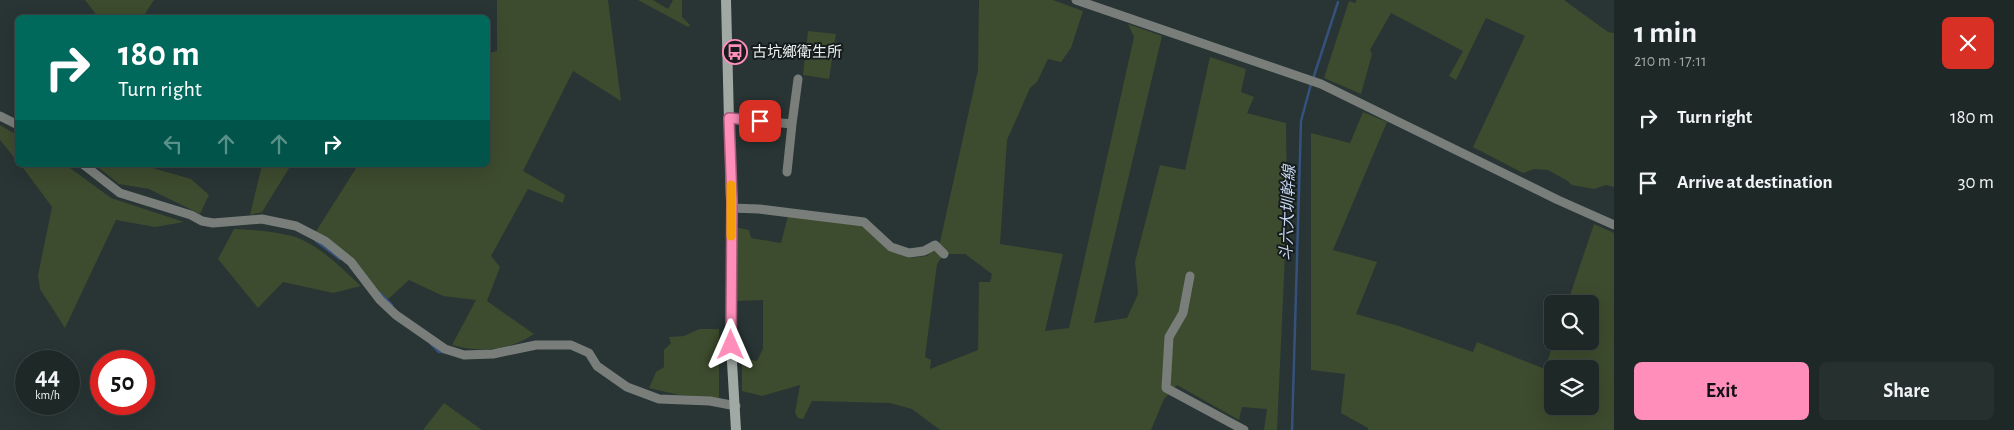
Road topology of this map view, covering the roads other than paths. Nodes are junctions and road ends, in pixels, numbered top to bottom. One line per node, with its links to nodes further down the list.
1 (726, 0): 5 (main road)
2 (1076, 0): 11 (street)
3 (798, 80): 7 (street)
4 (0, 116): 6 (street)
5 (729, 118): 7 (street); 10 (main road)
6 (15, 124)
7 (792, 124): 9 (street)
8 (87, 167): 14 (street)
9 (787, 172)
10 (731, 208): 12 (street); 14 (main road)
11 (1614, 225)
12 (944, 254)
13 (1190, 276): 16 (street)
14 (736, 406): 15 (main road)
15 (736, 430)
16 (1244, 430)

